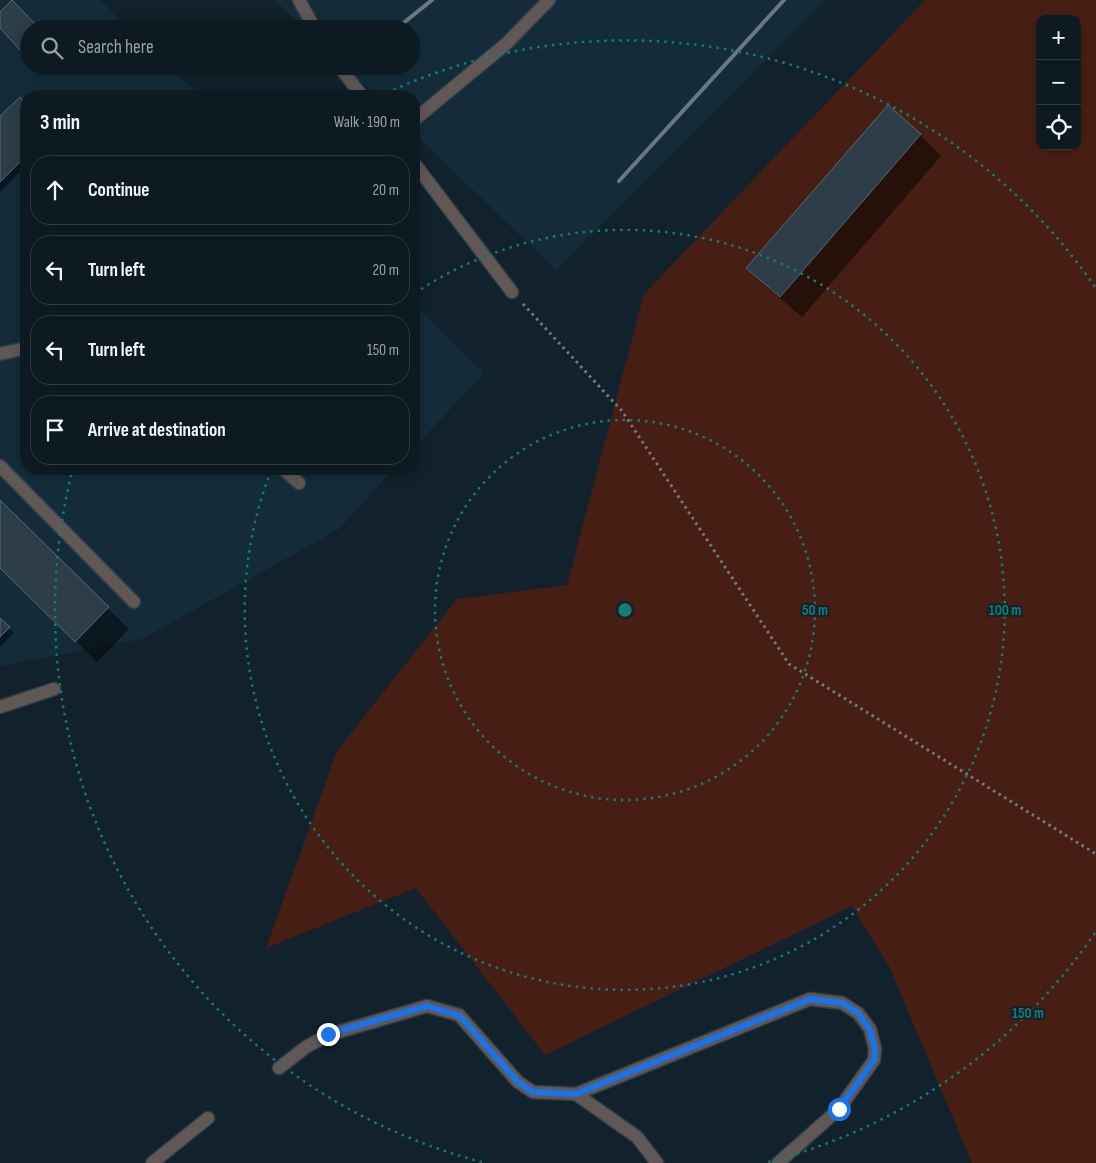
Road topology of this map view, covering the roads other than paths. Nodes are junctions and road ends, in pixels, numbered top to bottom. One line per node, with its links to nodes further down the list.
1 (299, 0): 3 (lane)
2 (549, 0): 6 (lane)
3 (310, 20)
4 (346, 75): 5 (lane)
5 (357, 90)
6 (420, 115)
7 (420, 171): 8 (lane)
8 (512, 292)
9 (20, 349): 10 (lane)
10 (0, 354)
11 (0, 466): 14 (lane)
12 (290, 475): 13 (lane)
13 (299, 483)
14 (134, 602)
15 (54, 689): 16 (lane)
16 (0, 707)
17 (279, 1068): 18 (lane)
18 (576, 1094): 21 (lane); 22 (lane)
19 (208, 1118): 20 (lane)
20 (152, 1163)
21 (657, 1163)
22 (778, 1163)

